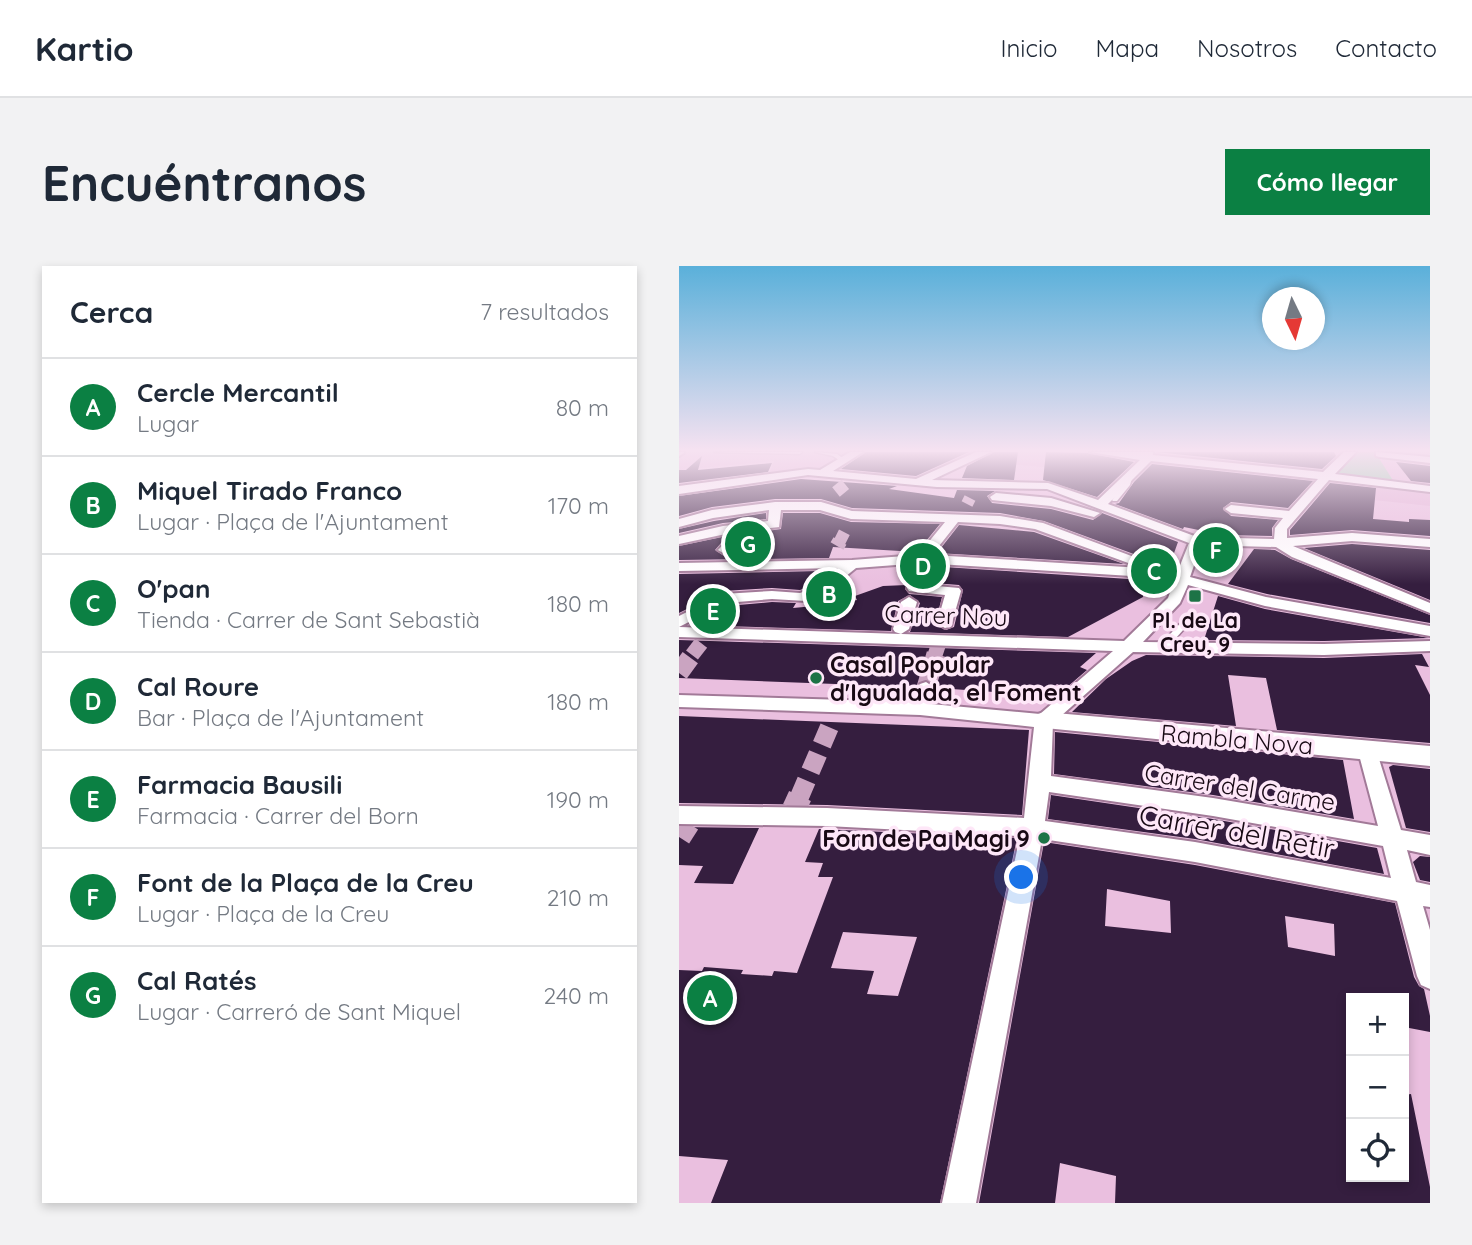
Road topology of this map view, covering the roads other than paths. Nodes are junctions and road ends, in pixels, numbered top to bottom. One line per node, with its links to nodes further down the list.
1 (757, 496): 11 (street)
2 (954, 496): 7 (street)
3 (1078, 496): 9 (street)
4 (1110, 496): 9 (street)
5 (1118, 496): 8 (lane)
6 (1310, 496): 14 (street)
7 (969, 500): 15 (street); 20 (street)
8 (1115, 500)
9 (1101, 504): 20 (street)
10 (775, 506): 11 (street); 13 (street); 17 (street)
11 (758, 508): 16 (street)
12 (1231, 509): 14 (street)
13 (851, 515): 15 (street); 18 (street)
14 (1295, 515): 22 (street)
15 (959, 518): 24 (street); 27 (street)
16 (679, 523)
17 (748, 527): 19 (street); 23 (street)
18 (845, 531)
19 (679, 540)
20 (1195, 543): 22 (street); 28 (street)
21 (1430, 543): 22 (street)
22 (1280, 544): 31 (street)
23 (720, 559): 26 (street); 29 (street)
24 (922, 559): 25 (street); 27 (street); 30 (street)
25 (852, 564): 29 (street); 29 (street)
26 (679, 567)
27 (1164, 574): 28 (street)
28 (1182, 580): 34 (street); 39 (street)
29 (734, 582): 33 (street)
30 (913, 590): 36 (street); 37 (street)
31 (1430, 608)
32 (1191, 618): 40 (lane)
33 (679, 622)
34 (1430, 631)
35 (679, 632): 36 (street, Carrer Nou)
36 (900, 634): 37 (street, Carrer Nou)
37 (942, 635): 39 (street, Carrer Nou)
38 (1430, 646): 40 (street)
39 (1128, 647): 40 (street, Carrer Nou); 44 (street)
40 (1163, 647)
41 (926, 688): 43 (street)
42 (679, 701): 43 (street)
43 (920, 709): 44 (street)
44 (1044, 721): 45 (street, Rambla Nova); 47 (street)
45 (1368, 751): 46 (street, Rambla Nova); 50 (street)
46 (1430, 756)
47 (1041, 783): 49 (street); 50 (street, Carrer del Carme)
48 (686, 818): 49 (street, Carrer del Retir)
49 (1033, 828): 52 (street, Carrer del Retir); 54 (street)
50 (1391, 838): 51 (street, Carrer del Carme); 52 (street)
51 (1430, 845)
52 (1419, 894): 53 (street)
53 (1430, 976)
54 (959, 1203)

